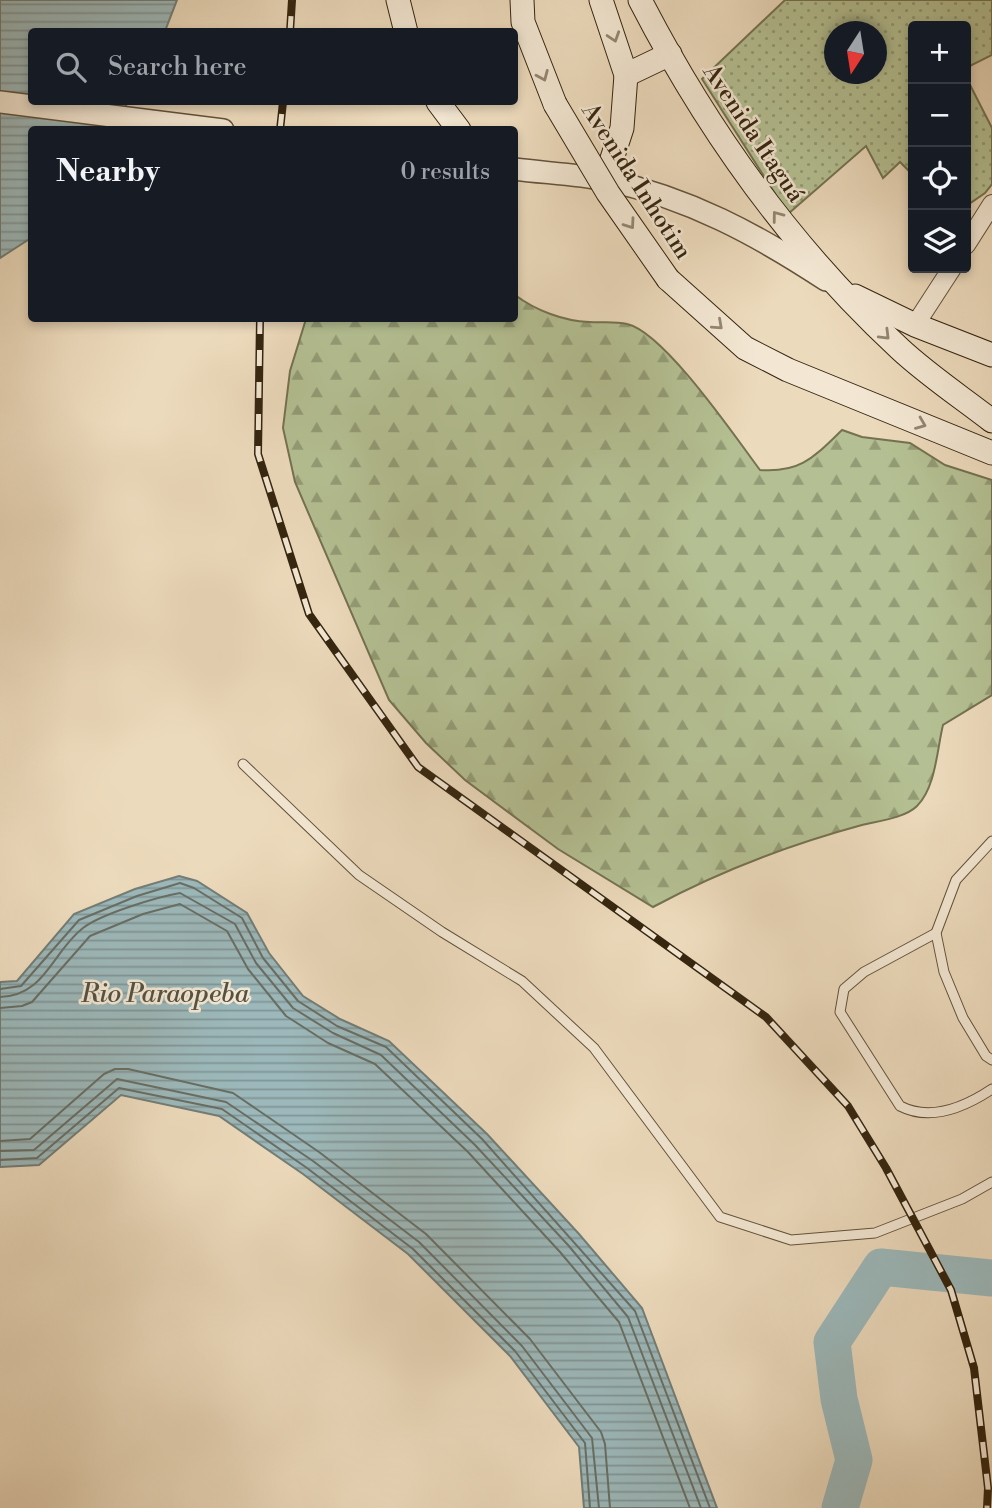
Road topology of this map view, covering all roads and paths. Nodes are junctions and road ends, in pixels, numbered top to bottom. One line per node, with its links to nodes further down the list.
1 (398, 0): 5 (main road)
2 (522, 0): 21 (main road, Avenida Inhotim, one-way to 21, bridge)
3 (601, 0): 7 (main road, one-way to 7)
4 (640, 0): 6 (main road, Avenida Itaguá)
5 (405, 28)
6 (670, 54): 7 (main road); 17 (main road, Avenida Itaguá, one-way to 6)
7 (626, 75): 13 (main road)
8 (0, 102): 10 (street)
9 (440, 105): 11 (main road)
10 (191, 126)
11 (456, 126)
12 (518, 169): 13 (street)
13 (605, 180): 17 (street)
14 (992, 204): 15 (street)
15 (971, 237)
16 (948, 273): 18 (street)
17 (837, 287): 18 (main road); 20 (main road, Avenida Itaguá, one-way to 20)
18 (915, 325): 19 (main road)
19 (992, 355)
20 (992, 421)
21 (992, 453)
22 (243, 764): 27 (lane)
23 (992, 841): 24 (lane)
24 (936, 933): 25 (lane); 26 (lane)
25 (992, 1060)
26 (992, 1089)
27 (992, 1182)

